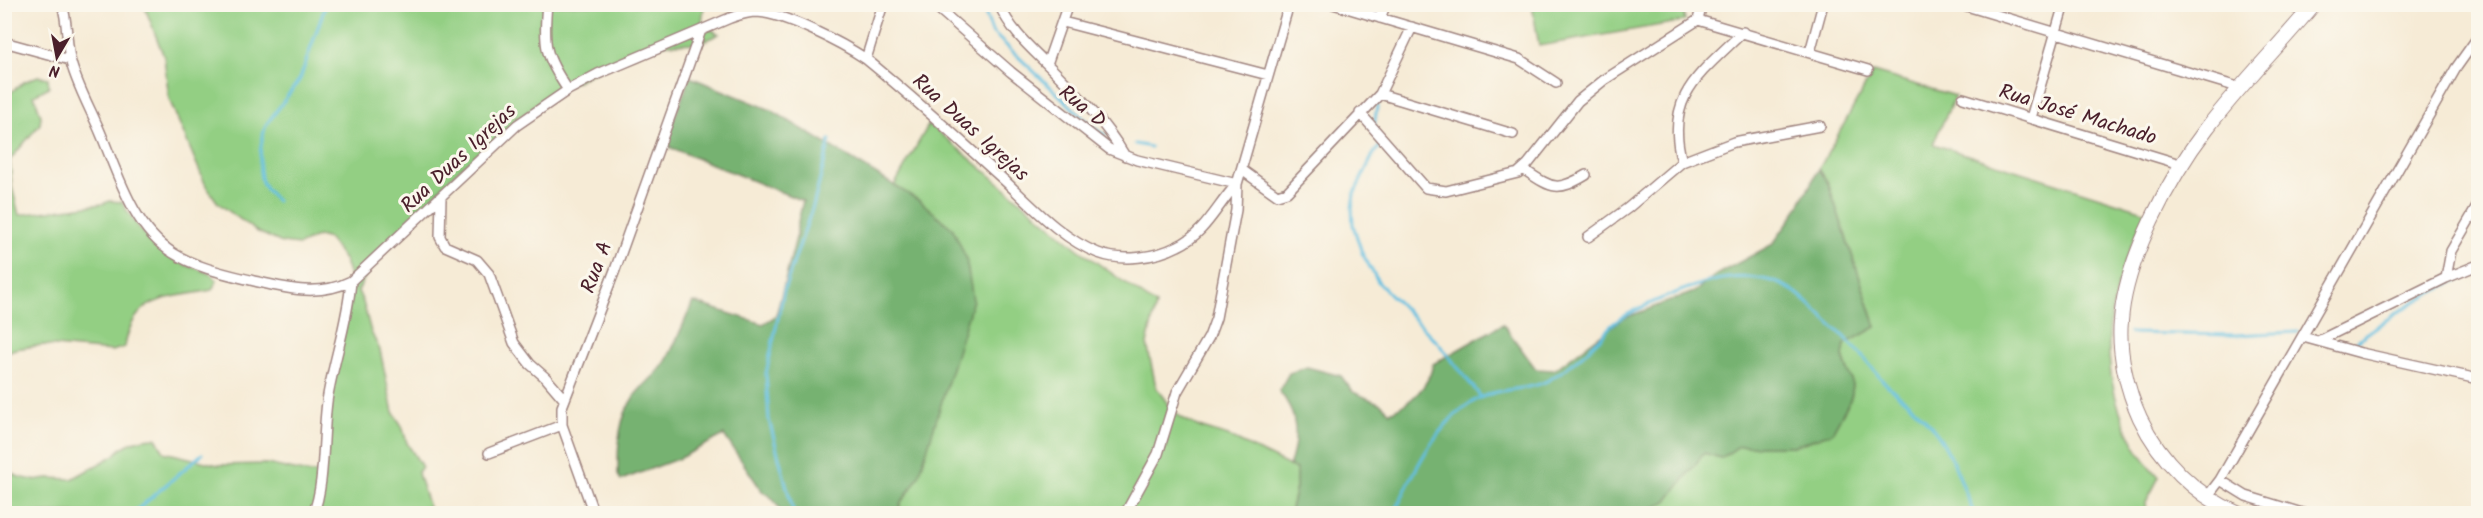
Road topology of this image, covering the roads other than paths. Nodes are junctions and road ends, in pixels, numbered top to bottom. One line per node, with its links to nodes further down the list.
1 (62, 4): 28 (street, Rua Duas Igrejas)
2 (547, 4): 34 (street)
3 (883, 4): 27 (street)
4 (933, 4): 41 (street, Rua D)
5 (999, 4): 29 (street)
6 (1068, 4): 19 (street)
7 (1289, 4): 31 (street)
8 (1333, 4): 17 (street)
9 (1386, 4): 17 (street)
10 (1702, 4): 18 (street)
11 (1823, 4): 26 (street)
12 (1960, 4): 22 (street)
13 (2064, 4): 22 (street)
14 (2283, 4): 16 (street)
15 (751, 8): 23 (street, Rua Duas Igrejas); 27 (street, Rua Duas Igrejas)
16 (2311, 8): 33 (main road)
17 (1380, 18): 20 (street)
18 (1698, 20): 21 (street); 44 (street)
19 (1063, 22): 29 (street); 31 (street)
20 (1412, 27): 32 (street); 35 (street)
21 (1743, 32): 26 (street); 42 (street)
22 (2056, 32): 33 (street); 38 (street)
23 (700, 33): 34 (street, Rua Duas Igrejas); 57 (street, Rua A)
24 (2478, 38): 54 (street)
25 (4, 42): 28 (street)
26 (1810, 52): 30 (street)
27 (866, 59): 47 (street, Rua Duas Igrejas)
28 (70, 60): 53 (street, Rua Duas Igrejas)
29 (1047, 64): 41 (street)
30 (1868, 70)
31 (1268, 75): 45 (street)
32 (1556, 83)
33 (2241, 88): 43 (main road)
34 (568, 90): 48 (street, Rua Duas Igrejas)
35 (1380, 94): 37 (street); 40 (street)
36 (1963, 98): 38 (street, Rua José Machado)
37 (1360, 112): 44 (street); 45 (street)
38 (2031, 118): 43 (street, Rua José Machado)
39 (1820, 126): 42 (street)
40 (1513, 134)
41 (1125, 157): 47 (street, Rua D)
42 (1682, 162): 50 (street)
43 (2183, 165): 61 (main road)
44 (1523, 169): 46 (street)
45 (1242, 170): 47 (street)
46 (1586, 175)
47 (1237, 184): 64 (street)
48 (441, 198): 53 (street, Rua Duas Igrejas); 57 (street)
49 (2478, 205): 52 (street)
50 (1588, 237)
51 (2478, 266): 52 (street)
52 (2446, 278): 55 (street)
53 (351, 281): 62 (street)
54 (2303, 337): 55 (street); 60 (street)
55 (2318, 341): 56 (street)
56 (2478, 379)
57 (564, 399): 58 (street, Rua A)
58 (562, 425): 59 (street); 63 (street, Rua A)
59 (489, 453)
60 (2220, 480): 61 (street); 66 (street)
61 (2207, 497): 65 (main road)
62 (313, 513)
63 (594, 513)
64 (1125, 513)
65 (2239, 513)
66 (2305, 513)

